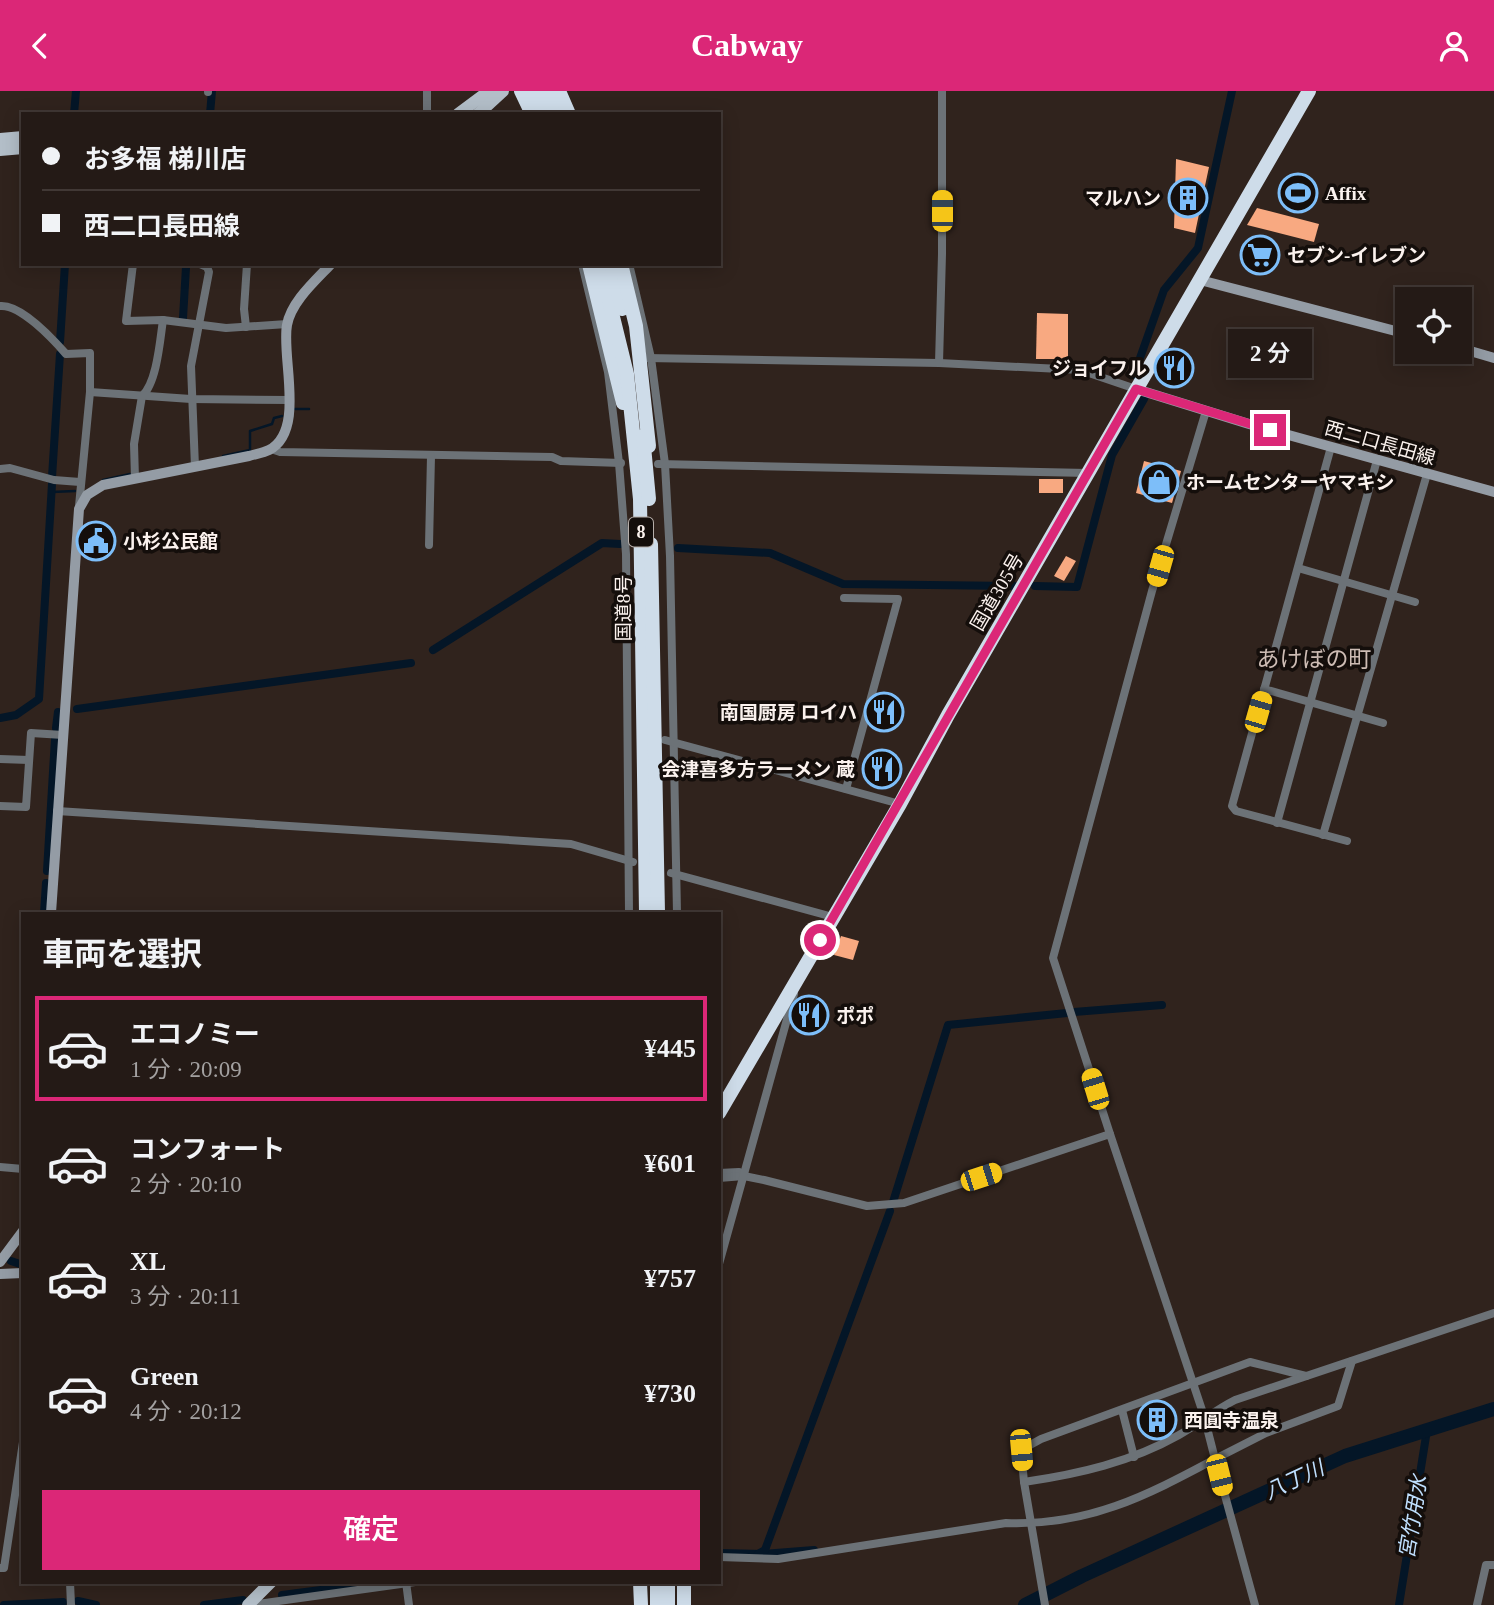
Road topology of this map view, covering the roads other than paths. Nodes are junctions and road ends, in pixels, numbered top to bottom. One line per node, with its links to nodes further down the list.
1 (427, 91): 10 (street)
2 (489, 91): 11 (main road)
3 (503, 91): 12 (main road)
4 (521, 91): 13 (highway)
5 (534, 91): 14 (highway)
6 (546, 91): 15 (highway)
7 (560, 91): 16 (highway); 17 (street)
8 (942, 91): 42 (street)
9 (1309, 91): 32 (highway, 国道305号)
10 (427, 112)
11 (461, 112)
12 (480, 112)
13 (531, 112)
14 (544, 112)
15 (556, 112)
16 (568, 112)
17 (574, 112)
18 (21, 137): 19 (main road)
19 (0, 139)
20 (21, 148): 21 (main road)
21 (0, 150)
22 (133, 266): 34 (street)
23 (205, 266): 36 (street)
24 (247, 266): 37 (street)
25 (329, 266): 35 (street)
26 (583, 266): 53 (street)
27 (590, 266): 53 (highway, 8)
28 (600, 266): 53 (highway, 国道8号 / 8)
29 (611, 266): 53 (highway, 国道8号 / 8)
30 (621, 266): 53 (highway, 8)
31 (629, 266): 40 (street)
32 (1200, 280): 38 (street); 43 (highway, 国道305号)
33 (0, 306): 44 (street)
34 (163, 320): 36 (street); 45 (street)
35 (287, 324): 37 (street); 47 (street)
36 (199, 326): 37 (street); 46 (street)
37 (246, 327)
38 (1395, 331)
39 (1472, 352): 41 (street)
40 (647, 358): 42 (street); 53 (street)
41 (1494, 358)
42 (939, 363): 43 (street)
43 (1136, 389): 48 (street, 西二口長田線); 56 (highway, 国道305号)
44 (90, 392): 45 (street); 59 (street)
45 (142, 396): 46 (street); 58 (street)
46 (191, 399): 47 (street); 54 (street)
47 (290, 400): 50 (street)
48 (1206, 411): 49 (street, 西二口長田線); 99 (street)
49 (1331, 447): 52 (street, 西二口長田線); 63 (street)
50 (271, 449): 51 (street); 54 (street)
51 (431, 456): 53 (street); 62 (street)
52 (1377, 460): 57 (street, 西二口長田線); 64 (street)
53 (641, 462): 56 (street); 73 (street); 75 (street); 78 (highway, 国道8号 / 8); 80 (highway, 国道8号 / 8)
54 (195, 467): 58 (street)
55 (0, 469): 59 (street)
56 (1088, 473): 81 (highway, 国道305号)
57 (1427, 474): 60 (street, 西二口長田線); 65 (street)
58 (135, 479): 61 (street)
59 (80, 482): 61 (street)
60 (1494, 492)
61 (79, 509): 74 (street)
62 (429, 545)
63 (1298, 568): 64 (street); 68 (street)
64 (1343, 582): 65 (street); 69 (street)
65 (1391, 595): 67 (street); 70 (street)
66 (844, 598): 79 (street)
67 (1415, 602)
68 (1264, 689): 69 (street); 84 (street)
69 (1310, 702): 70 (street); 84 (street)
70 (1357, 716): 71 (street); 85 (street)
71 (1383, 723)
72 (614, 726): 73 (street)
73 (628, 728): 87 (street)
74 (63, 735): 77 (street); 83 (street)
75 (669, 741): 79 (street); 88 (street)
76 (0, 758): 77 (street)
77 (29, 760): 82 (street)
78 (655, 789): 93 (highway, 国道8号 / 8); 94 (highway, 8)
79 (846, 789): 81 (street)
80 (643, 803): 91 (highway, 8); 92 (highway, 国道8号 / 8)
81 (900, 804): 96 (highway, 国道305号)
82 (0, 806)
83 (57, 811): 87 (street); 89 (street)
84 (1277, 823): 85 (street)
85 (1323, 835): 86 (street)
86 (1347, 841)
87 (631, 861): 90 (street)
88 (674, 874): 95 (street); 96 (street)
89 (51, 912)
90 (629, 912)
91 (638, 912)
92 (646, 912)
93 (658, 912)
94 (666, 912)
95 (677, 912)
96 (833, 918): 97 (highway, 国道305号)
97 (796, 985): 98 (highway, 国道305号); 103 (street)
98 (721, 1110)
99 (1110, 1134): 103 (street); 113 (street)
100 (0, 1167): 101 (street)
101 (21, 1169)
102 (721, 1173): 103 (street)
103 (744, 1177): 104 (street); 106 (street)
104 (721, 1181)
105 (21, 1234): 107 (street)
106 (721, 1257)
107 (0, 1262)
108 (21, 1273): 109 (street)
109 (0, 1274)
110 (1494, 1313): 111 (street)
111 (1352, 1361): 112 (street); 118 (street)
112 (1306, 1376): 113 (street); 115 (street)
113 (1192, 1382): 114 (street); 115 (street)
114 (1122, 1410): 117 (street); 119 (street)
115 (1204, 1416): 117 (street); 118 (street)
116 (21, 1455): 123 (street)
117 (1134, 1457): 119 (street)
118 (1215, 1459): 120 (street); 139 (street)
119 (1024, 1482): 120 (street)
120 (1032, 1524): 121 (street); 138 (street)
121 (721, 1557)
122 (1494, 1565): 140 (street)
123 (0, 1568)
124 (70, 1584): 133 (street)
125 (269, 1584): 134 (main road)
126 (395, 1584): 134 (street)
127 (409, 1584): 135 (street)
128 (640, 1584): 136 (highway)
129 (656, 1584): 132 (highway)
130 (669, 1584): 132 (highway)
131 (684, 1584): 137 (highway)
132 (663, 1603)
133 (71, 1605)
134 (247, 1605)
135 (409, 1605)
136 (640, 1605)
137 (684, 1605)
138 (1045, 1605)
139 (1255, 1605)
140 (1478, 1605)

